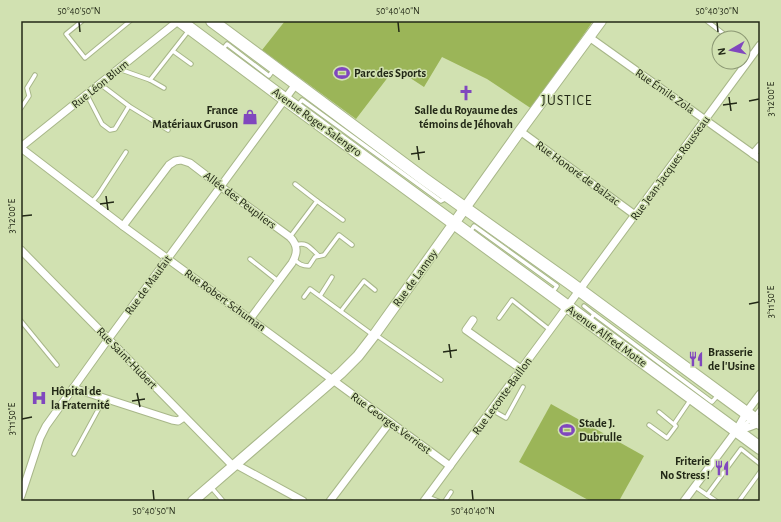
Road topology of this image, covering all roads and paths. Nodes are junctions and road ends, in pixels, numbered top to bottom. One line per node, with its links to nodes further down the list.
1 (82, 21): 2 (lane)
2 (130, 21)
3 (179, 21): 7 (main road, Avenue Roger Salengro); 15 (street, Rue Léon Blum)
4 (707, 21): 8 (lane)
5 (597, 22): 9 (main road, Rue de Lannoy)
6 (219, 23): 16 (main road, Avenue Roger Salengro)
7 (190, 29): 11 (lane); 12 (main road, Avenue Roger Salengro)
8 (719, 30)
9 (589, 37): 26 (street, Rue Émile Zola); 28 (main road, Rue de Lannoy)
10 (760, 45): 13 (street, Rue Jean-Jacques Rousseau)
11 (173, 51): 14 (lane); 18 (lane)
12 (221, 51): 16 (lane); 23 (main road, Avenue Roger Salengro)
13 (752, 55): 26 (street, Rue Jean-Jacques Rousseau)
14 (191, 64)
15 (119, 69): 18 (lane); 19 (street, Rue Léon Blum)
16 (272, 72): 20 (main road, Avenue Roger Salengro)
17 (35, 75): 25 (lane)
18 (150, 80): 21 (lane)
19 (100, 84): 22 (street, Rue Léon Blum); 24 (lane)
20 (296, 84): 23 (street, Rue de Maufait); 37 (main road, Avenue Roger Salengro)
21 (164, 88)
22 (87, 95): 24 (lane); 31 (street, Rue Léon Blum)
23 (284, 98): 29 (main road, Avenue Roger Salengro); 36 (street, Rue de Maufait)
24 (129, 106): 27 (lane)
25 (21, 108)
26 (706, 119): 33 (street, Rue Émile Zola); 41 (street, Rue Jean-Jacques Rousseau)
27 (168, 130)
28 (520, 130): 40 (main road, Rue de Lannoy); 41 (street, Rue Honoré de Balzac)
29 (355, 144): 37 (lane); 43 (main road, Avenue Roger Salengro)
30 (760, 146): 33 (street)
31 (21, 148): 39 (street, Rue Robert Schuman)
32 (126, 152): 39 (lane)
33 (754, 154): 34 (street, Rue Émile Zola)
34 (760, 159)
35 (295, 184): 38 (lane)
36 (220, 186): 44 (street, Allée des Peupliers); 45 (street, Allée des Peupliers); 50 (street, Rue de Maufait)
37 (449, 197): 40 (main road, Avenue Roger Salengro)
38 (317, 200): 42 (lane); 45 (lane)
39 (92, 202): 44 (street, Rue Robert Schuman)
40 (465, 208): 43 (main road, Rue de Lannoy); 56 (main road, Avenue Alfred Motte)
41 (635, 215): 56 (street, Rue Jean-Jacques Rousseau)
42 (343, 220)
43 (454, 224): 60 (main road, Avenue Alfred Motte); 68 (main road, Rue de Lannoy)
44 (123, 226): 50 (street, Rue Robert Schuman)
45 (290, 237): 46 (street, Allée des Peupliers)
46 (296, 244): 49 (lane); 52 (street)
47 (352, 245): 49 (lane)
48 (21, 250): 69 (street, Rue Saint-Hubert)
49 (319, 256): 52 (lane)
50 (168, 258): 64 (street, Rue Robert Schuman); 69 (street, Rue de Maufait)
51 (250, 259): 54 (lane)
52 (294, 259): 54 (street)
53 (332, 277): 57 (lane)
54 (278, 281): 64 (street)
55 (375, 290): 61 (lane)
56 (580, 290): 60 (street, Rue Leconte-Baillon); 76 (main road, Avenue Alfred Motte)
57 (320, 296): 58 (lane); 61 (lane)
58 (304, 298)
59 (584, 306): 63 (lane)
60 (568, 307): 63 (main road, Avenue Alfred Motte); 67 (street, Rue Leconte-Baillon)
61 (341, 311): 68 (lane)
62 (499, 318): 67 (lane)
63 (591, 318): 76 (lane); 78 (main road, Avenue Alfred Motte)
64 (250, 319): 72 (street, Rue Robert Schuman)
65 (21, 320): 70 (lane)
66 (472, 320): 71 (street)
67 (550, 330): 71 (street, Rue Leconte-Baillon)
68 (374, 335): 72 (main road, Rue de Lannoy); 73 (lane)
69 (109, 338): 74 (street, Rue de Maufait); 82 (street, Rue Saint-Hubert)
70 (57, 365)
71 (521, 369): 80 (street, Rue Leconte-Baillon)
72 (333, 380): 84 (street, Rue Georges Verriest); 91 (main road, Rue de Lannoy)
73 (441, 380)
74 (73, 388): 79 (street); 98 (street, Rue de Maufait)
75 (523, 388): 80 (lane)
76 (719, 393): 83 (main road, Avenue Alfred Motte)
77 (760, 394): 83 (street)
78 (692, 398): 85 (lane); 87 (main road, Avenue Alfred Motte)
79 (104, 399): 82 (street); 89 (lane)
80 (492, 410): 92 (street, Rue Leconte-Baillon)
81 (659, 412): 85 (lane)
82 (184, 417): 91 (street, Rue Saint-Hubert)
83 (756, 418): 87 (street); 87 (street)
84 (390, 422): 92 (street, Rue Georges Verriest); 103 (street)
85 (674, 424): 86 (lane)
86 (649, 425)
87 (736, 431): 88 (main road, Avenue Alfred Motte); 95 (street)
88 (760, 448)
89 (74, 454)
90 (760, 464): 97 (lane)
91 (234, 465): 94 (main road, Rue de Lannoy); 102 (street, Rue Saint-Hubert)
92 (450, 466): 99 (street, Rue Leconte-Baillon)
93 (760, 472): 108 (lane)
94 (210, 486): 100 (main road, Rue de Lannoy); 101 (lane)
95 (694, 486): 97 (lane); 106 (street)
96 (451, 492): 105 (lane)
97 (708, 495): 107 (lane)
98 (21, 496)
99 (426, 499): 104 (lane)
100 (193, 501)
101 (223, 501)
102 (303, 501)
103 (330, 501)
104 (438, 501)
105 (445, 501)
106 (684, 501)
107 (716, 501)
108 (739, 501)

